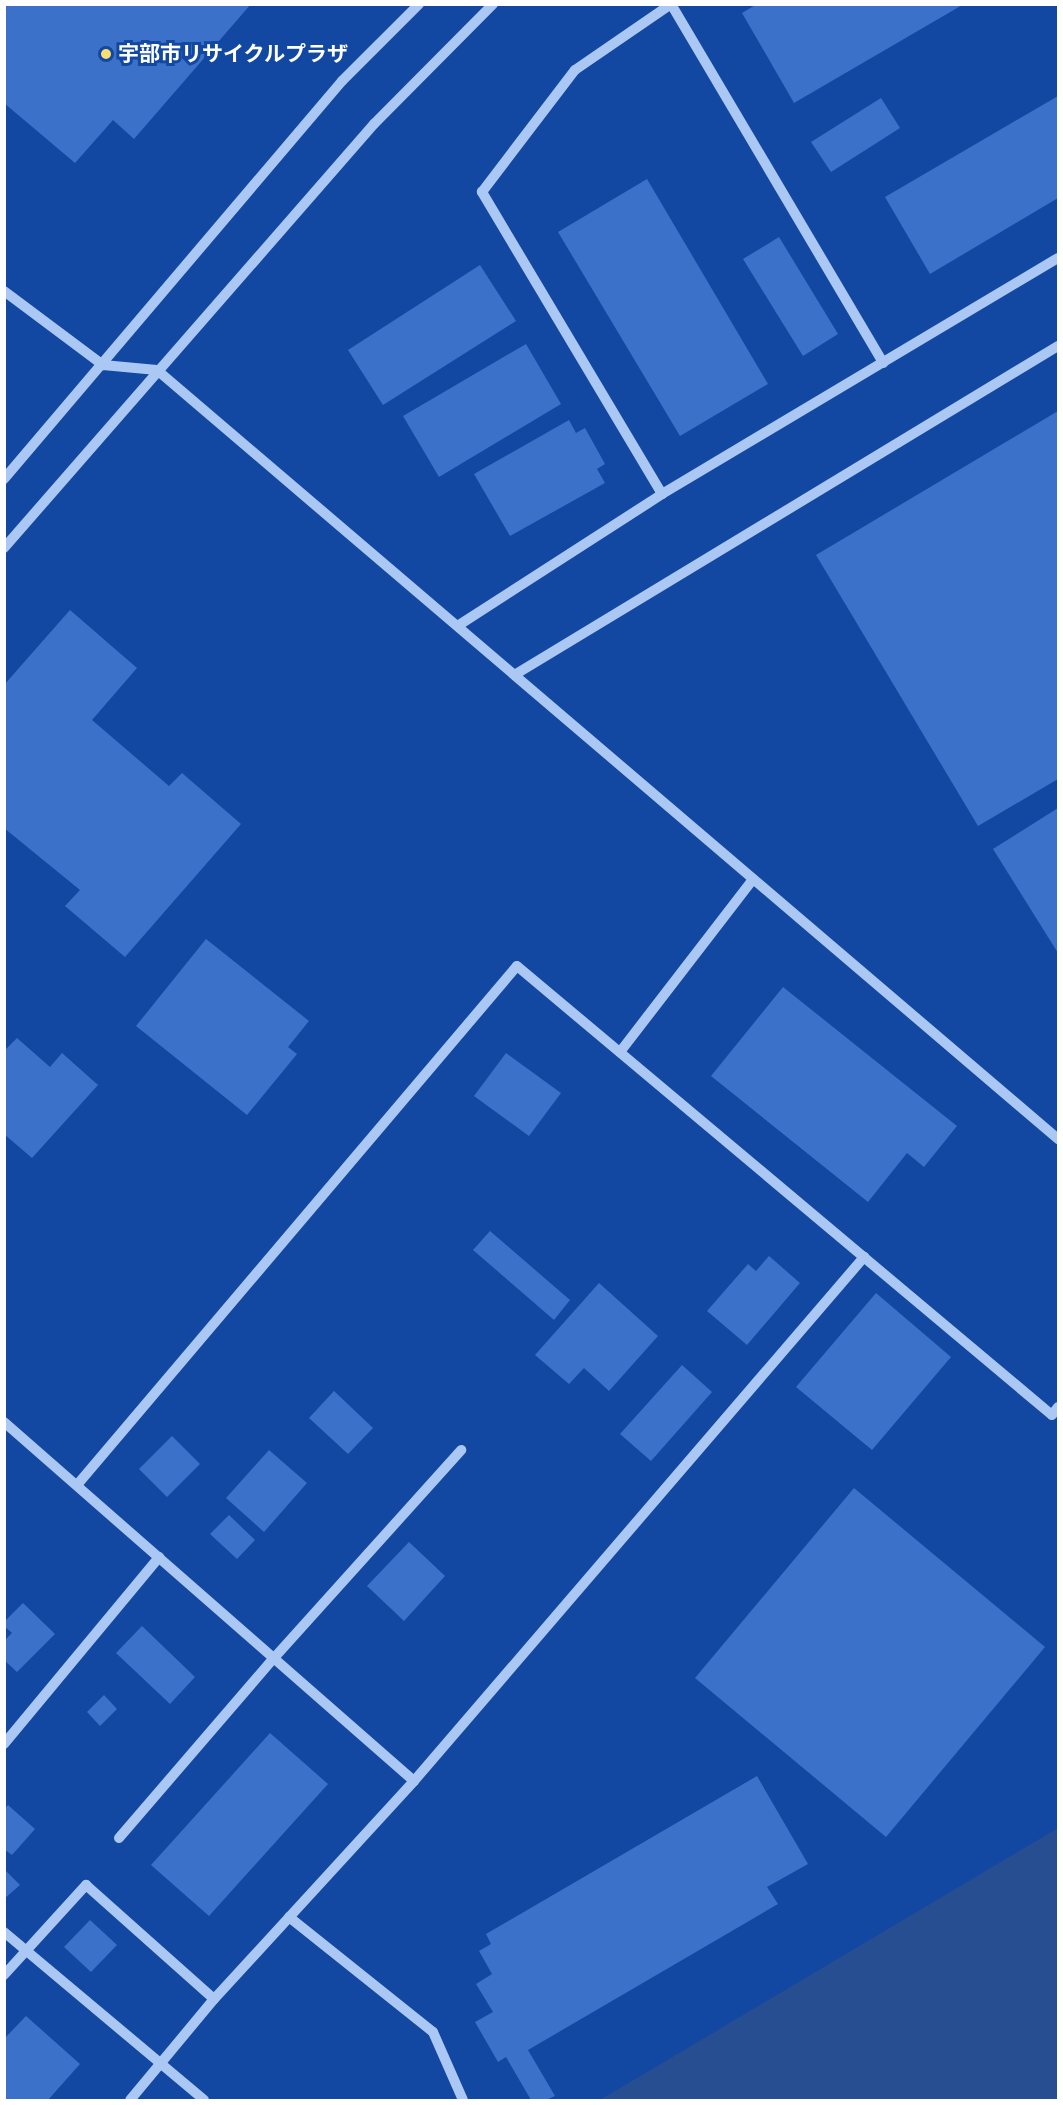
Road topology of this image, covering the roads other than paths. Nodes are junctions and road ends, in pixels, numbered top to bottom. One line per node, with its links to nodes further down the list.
1 (419, 4): 8 (street)
2 (493, 4): 9 (street)
3 (671, 4): 7 (street); 11 (street)
4 (1059, 258): 7 (street)
5 (4, 291): 8 (street)
6 (1059, 346): 14 (street)
7 (883, 363): 11 (street)
8 (103, 364): 9 (street); 10 (street)
9 (158, 370): 12 (street); 13 (street)
10 (4, 479)
11 (662, 494): 13 (street)
12 (4, 548)
13 (459, 625): 14 (street)
14 (516, 674): 15 (street)
15 (753, 879): 16 (street); 17 (street)
16 (620, 1052): 18 (street); 22 (street)
17 (1059, 1139)
18 (864, 1257): 19 (street); 26 (street)
19 (1059, 1407)
20 (4, 1422): 22 (street)
21 (461, 1450): 24 (street)
22 (77, 1485): 23 (street)
23 (159, 1557): 24 (street); 25 (street)
24 (274, 1658): 26 (street); 27 (street)
25 (4, 1744)
26 (414, 1781): 28 (street)
27 (119, 1838)
28 (289, 1917): 32 (street); 36 (street)
29 (4, 1932): 30 (street)
30 (26, 1951): 31 (street); 32 (street); 33 (street)
31 (4, 1975)
32 (214, 1999): 33 (street)
33 (161, 2064): 34 (street); 35 (street)
34 (130, 2100)
35 (204, 2100)
36 (463, 2100)

